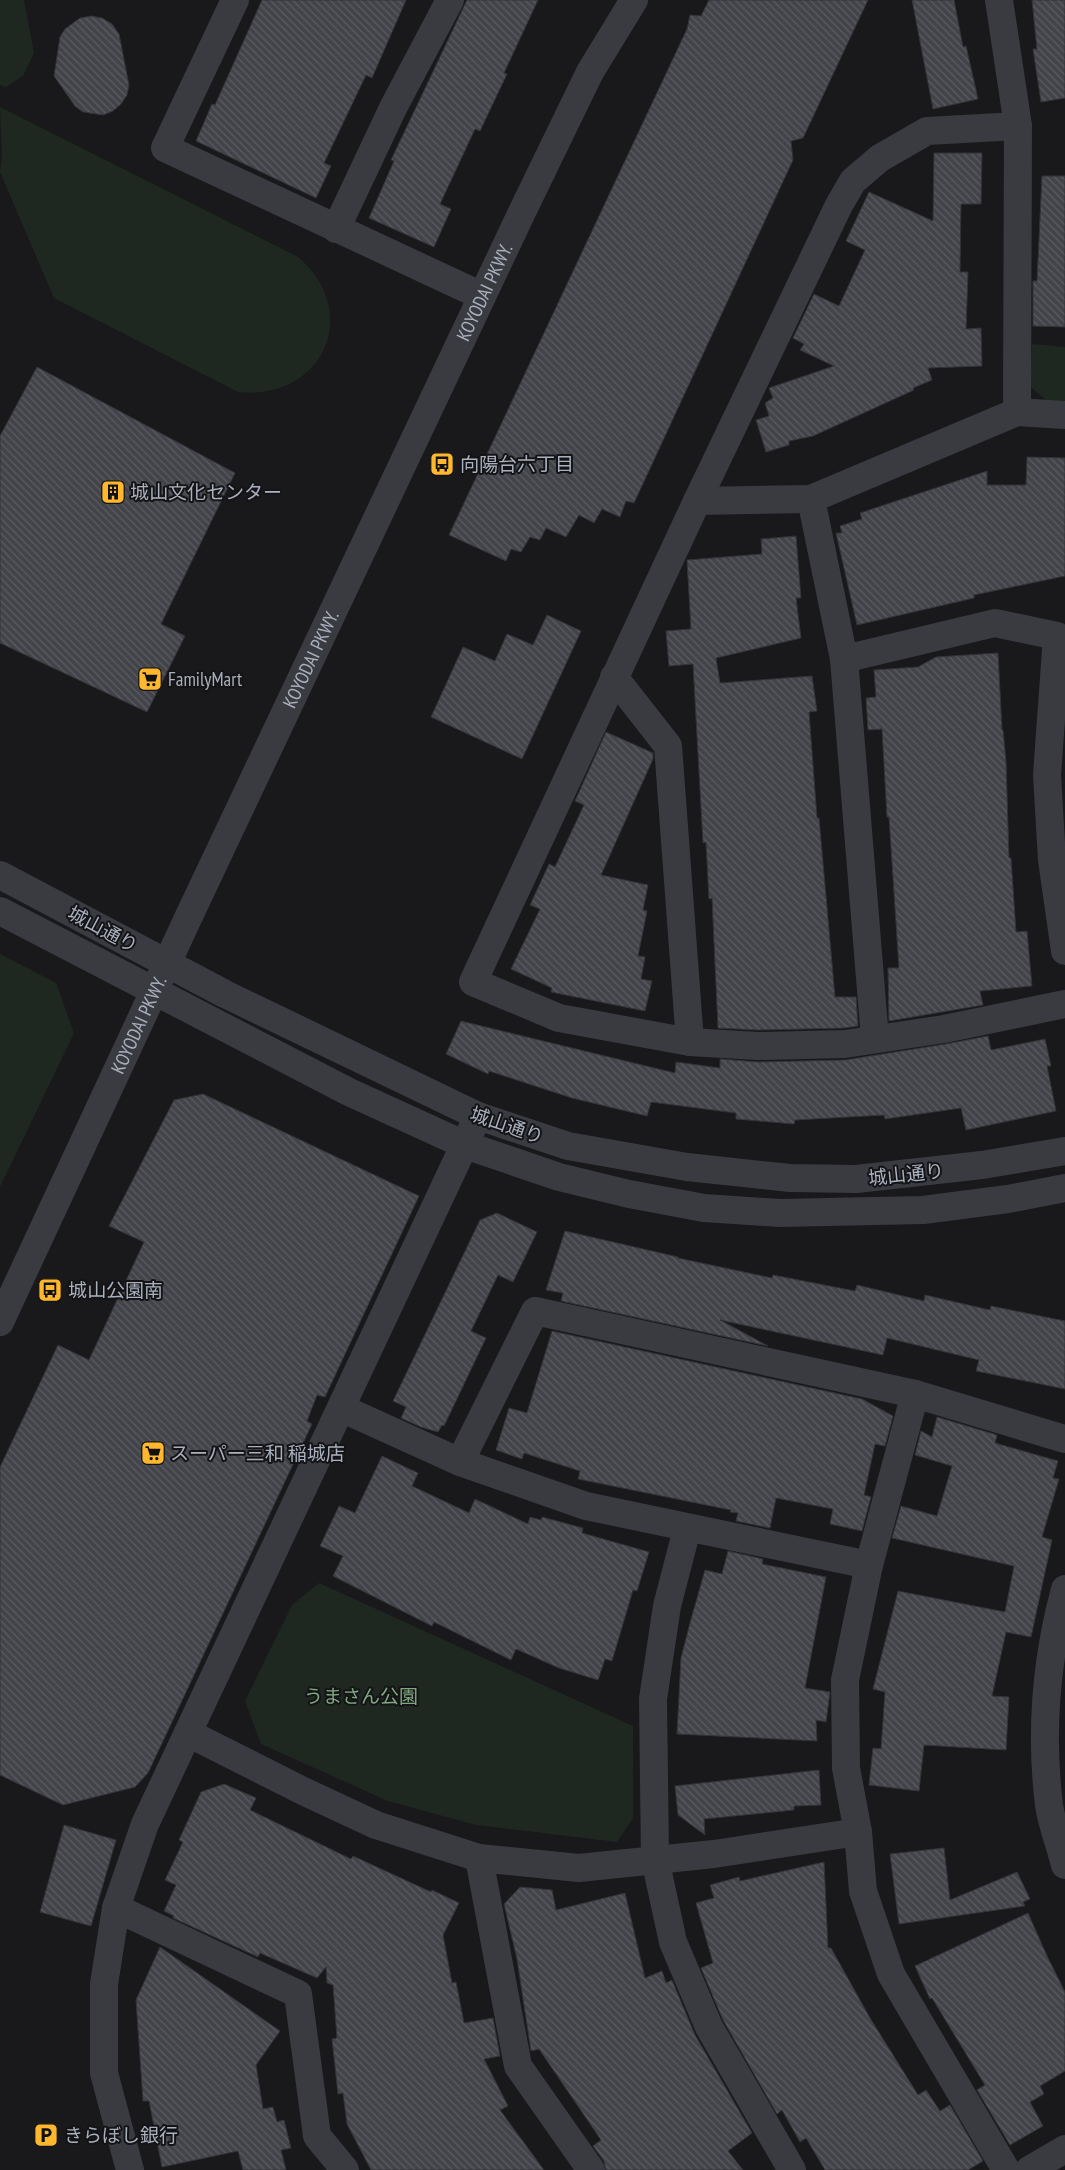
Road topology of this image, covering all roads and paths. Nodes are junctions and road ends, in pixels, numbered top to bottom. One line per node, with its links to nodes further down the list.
1 (235, 0): 6 (street)
2 (450, 0): 6 (street)
3 (634, 0): 7 (street, KOYODAI PKWY.)
4 (999, 0): 5 (street)
5 (1018, 126): 8 (street); 11 (street)
6 (336, 230): 7 (street)
7 (482, 296): 17 (street, KOYODAI PKWY.)
8 (1017, 412): 9 (street); 10 (street)
9 (1065, 415)
10 (810, 499): 11 (street); 12 (street)
11 (697, 500): 13 (street)
12 (844, 659): 16 (street); 20 (street)
13 (614, 677): 21 (street); 21 (street)
14 (0, 875): 17 (street, 城山通り)
15 (0, 911): 18 (street, 城山通り)
16 (1065, 952)
17 (168, 963): 18 (street, KOYODAI PKWY.); 22 (street, 城山通り)
18 (154, 992): 23 (street, 城山通り); 26 (street, KOYODAI PKWY.)
19 (1065, 1004): 20 (street)
20 (875, 1039): 21 (street)
21 (690, 1042)
22 (478, 1116): 23 (street); 24 (street, 城山通り)
23 (465, 1145): 25 (street, 城山通り); 28 (street)
24 (1065, 1151)
25 (1065, 1188)
26 (0, 1322)
27 (916, 1394): 29 (street); 30 (street); 32 (street)
28 (341, 1408): 30 (street); 34 (street)
29 (1065, 1439)
30 (460, 1462): 31 (street)
31 (686, 1529): 32 (street); 37 (street)
32 (869, 1565): 35 (street)
33 (1065, 1589): 38 (street)
34 (188, 1733): 36 (street); 39 (street)
35 (858, 1832): 37 (street); 45 (street)
36 (479, 1858): 37 (street); 43 (street)
37 (655, 1859): 44 (street)
38 (1065, 1865)
39 (116, 1908): 41 (street); 42 (street)
40 (1065, 2149): 46 (street)
41 (130, 2170)
42 (345, 2170)
43 (590, 2170)
44 (792, 2170)
45 (1006, 2170)
46 (1029, 2170)

